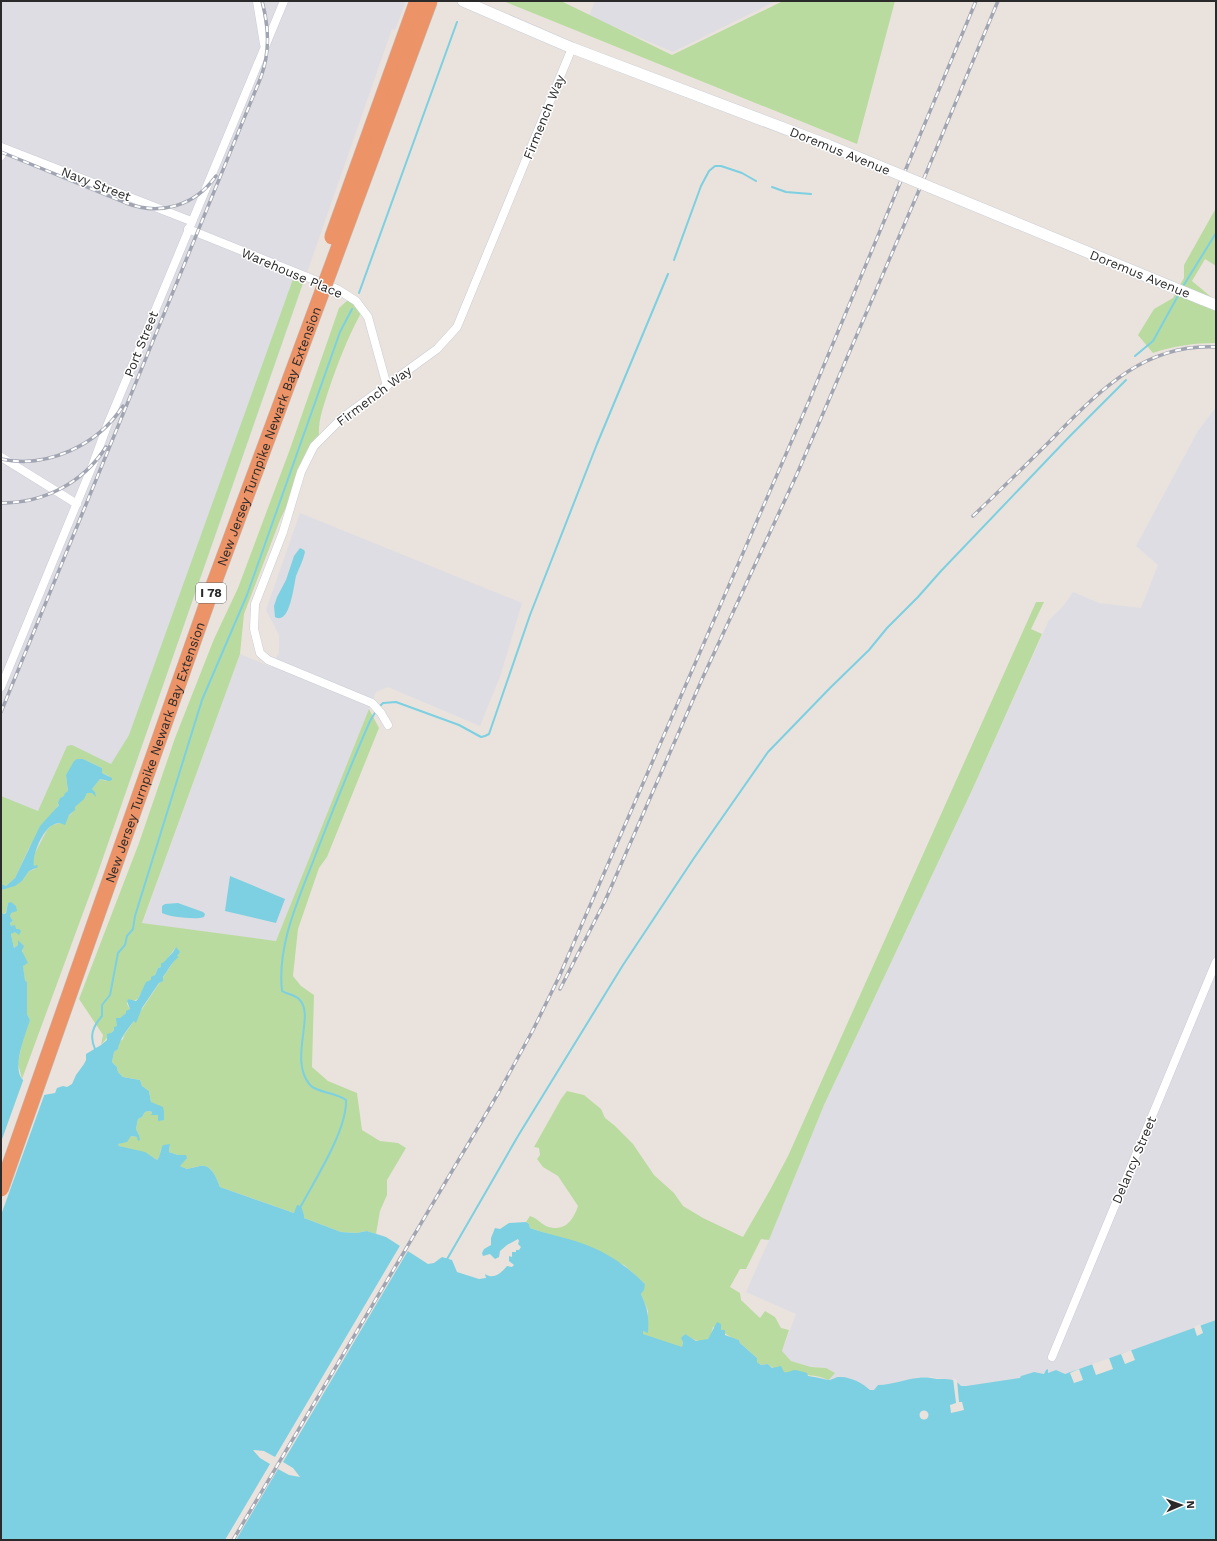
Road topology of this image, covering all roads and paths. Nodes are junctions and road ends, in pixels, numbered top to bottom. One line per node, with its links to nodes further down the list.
1 (257, 1): 6 (street)
2 (284, 1): 6 (street, Port Street)
3 (417, 1): 17 (highway, New Jersey Turnpike Newark Bay Extension / I 78, bridge)
4 (430, 1): 18 (highway, New Jersey Turnpike Newark Bay Extension / I 78, bridge)
5 (463, 1): 7 (main road, Doremus Avenue)
6 (264, 45): 9 (street, Port Street)
7 (572, 48): 10 (main road, Doremus Avenue, bridge); 11 (street, Firmench Way)
8 (3, 151): 9 (street, Navy Street)
9 (190, 225): 11 (street, Warehouse Place); 13 (street, Port Street)
10 (1216, 306)
11 (387, 386): 15 (street, Firmench Way)
12 (1, 457): 13 (street)
13 (77, 504): 14 (street, Port Street)
14 (1, 687)
15 (388, 725)
16 (1216, 962): 19 (street, Delancy Street)
17 (1, 1164)
18 (1, 1189)
19 (1052, 1357)

